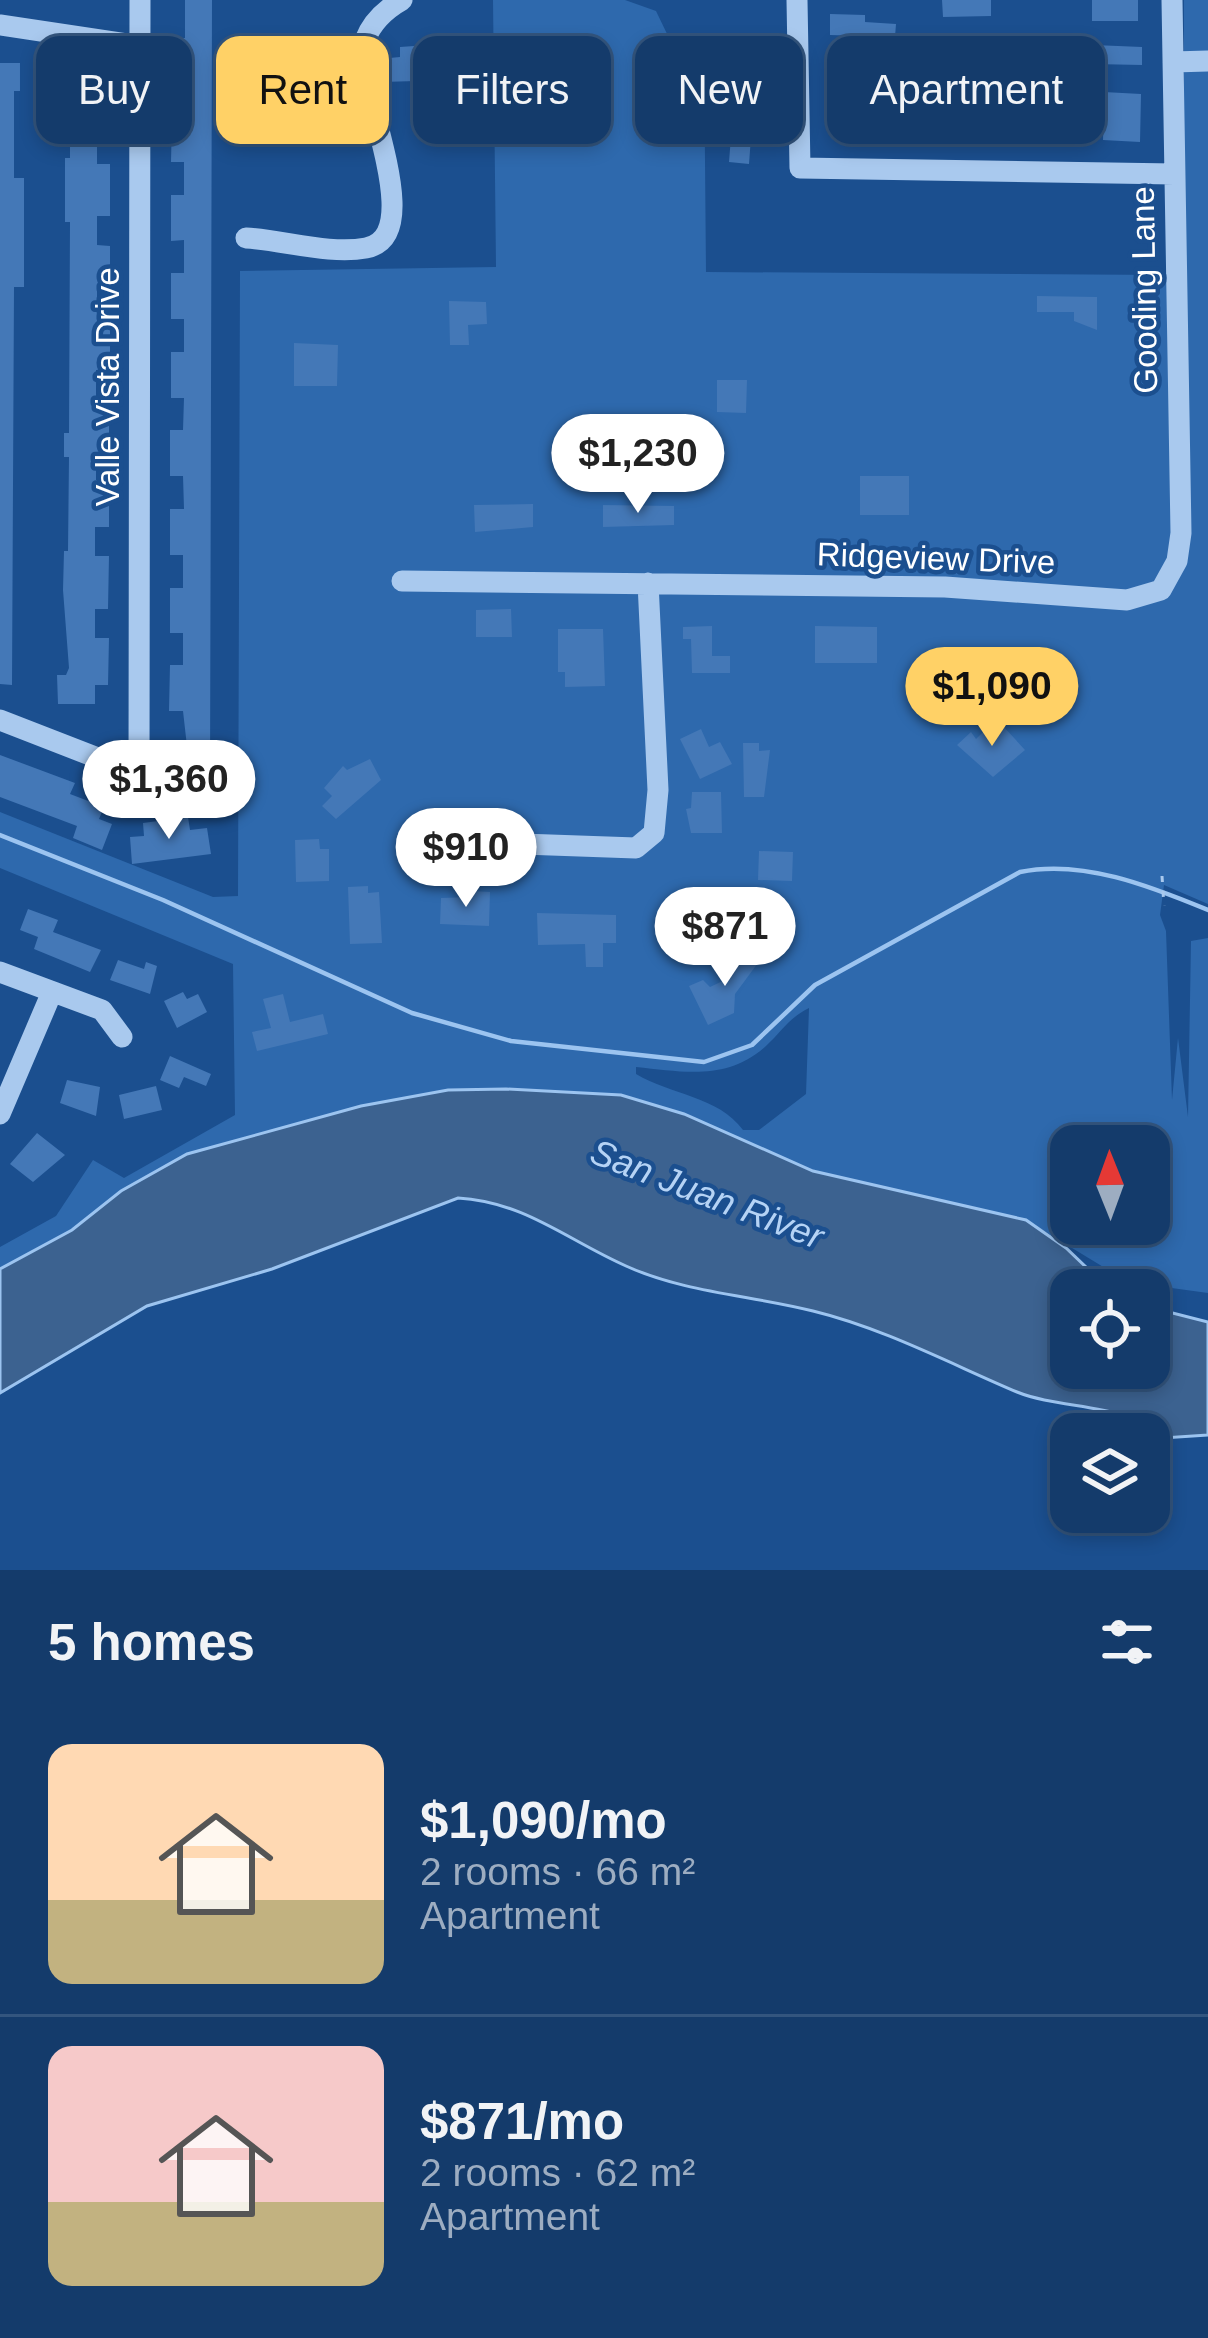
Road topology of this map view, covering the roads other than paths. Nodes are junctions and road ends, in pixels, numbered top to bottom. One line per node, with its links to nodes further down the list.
1 (140, 0): 7 (street, Valle Vista Drive)
2 (402, 0): 12 (street)
3 (797, 0): 11 (street)
4 (1172, 0): 8 (street, Gooding Lane)
5 (0, 25): 6 (street)
6 (73, 36)
7 (140, 36)
8 (1173, 62): 9 (street); 11 (street, Gooding Lane)
9 (1208, 62)
10 (140, 144): 16 (street, Valle Vista Drive)
11 (1174, 174): 13 (street, Gooding Lane)
12 (245, 238)
13 (1172, 578): 15 (street, Ridgeview Drive)
14 (401, 581): 15 (street, Ridgeview Drive)
15 (648, 583): 17 (street)
16 (0, 720)
17 (407, 840)
18 (0, 972): 19 (street)
19 (52, 992): 20 (street); 21 (street)
20 (122, 1036)
21 (0, 1114)

